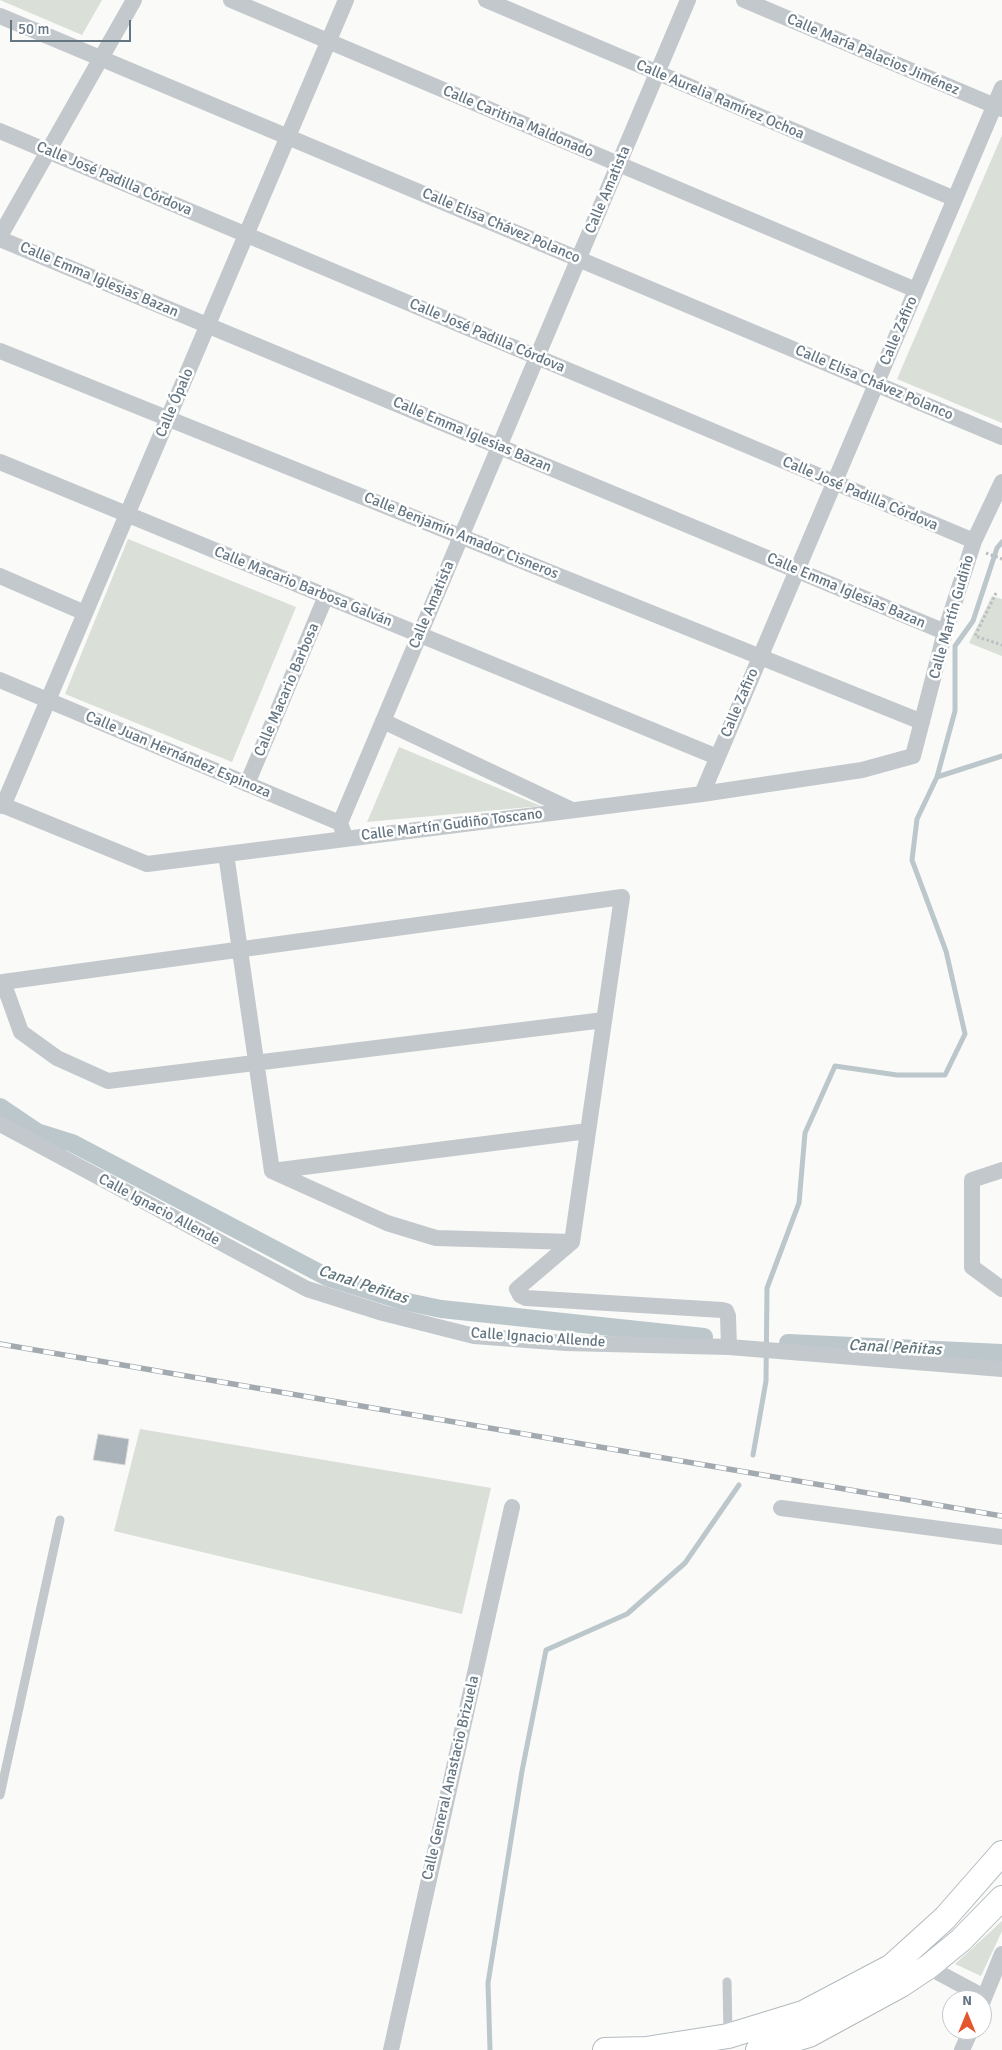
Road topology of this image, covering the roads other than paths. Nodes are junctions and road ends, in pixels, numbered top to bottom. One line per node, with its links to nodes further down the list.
1 (134, 0): 9 (street)
2 (231, 0): 8 (street, Calle Caritina Maldonado)
3 (346, 0): 8 (street, Calle Ópalo)
4 (486, 0): 10 (street, Calle Aurelia Ramírez Ochoa)
5 (688, 0): 10 (street, Calle Amatista)
6 (744, 0): 12 (street, Calle María Palacios Jiménez)
7 (0, 16): 9 (street, Calle Elisa Chávez Polanco)
8 (328, 41): 14 (street, Calle Ópalo); 16 (street, Calle Caritina Maldonado)
9 (101, 58): 14 (street, Calle Elisa Chávez Polanco); 15 (street)
10 (657, 73): 16 (street, Calle Amatista); 17 (street, Calle Aurelia Ramírez Ochoa)
11 (1002, 88): 12 (street, Calle Zafiro)
12 (998, 108): 17 (street, Calle Zafiro)
13 (0, 131): 15 (street, Calle José Padilla Córdova)
14 (288, 136): 18 (street, Calle Ópalo); 20 (street, Calle Elisa Chávez Polanco)
15 (48, 151): 18 (street, Calle José Padilla Córdova); 19 (street)
16 (619, 164): 20 (street, Calle Amatista); 21 (street, Calle Caritina Maldonado)
17 (955, 199): 21 (street, Calle Zafiro)
18 (246, 235): 22 (street, Calle Ópalo); 24 (street, Calle José Padilla Córdova)
19 (0, 237): 22 (street, Calle Emma Iglesias Bazan)
20 (578, 259): 24 (street, Calle Amatista); 25 (street, Calle Elisa Chávez Polanco)
21 (916, 290): 25 (street, Calle Zafiro)
22 (208, 325): 26 (street, Calle Ópalo); 28 (street, Calle Emma Iglesias Bazan)
23 (0, 350): 26 (street, Calle Benjamín Amador Cisneros)
24 (537, 357): 28 (street, Calle Amatista); 31 (street, Calle José Padilla Córdova)
25 (876, 384): 27 (street, Calle Elisa Chávez Polanco); 31 (street, Calle Zafiro)
26 (168, 418): 32 (street, Calle Ópalo); 33 (street, Calle Benjamín Amador Cisneros)
27 (1002, 437)
28 (499, 447): 33 (street, Calle Amatista); 35 (street, Calle Emma Iglesias Bazan)
29 (0, 462): 32 (street, Calle Macario Barbosa Galván)
30 (1002, 482): 34 (street, Calle Martín Gudiño)
31 (834, 483): 34 (street, Calle José Padilla Córdova); 35 (street, Calle Zafiro)
32 (127, 514): 37 (street, Calle Macario Barbosa Galván); 38 (street, Calle Ópalo)
33 (462, 536): 40 (street, Calle Amatista); 41 (street, Calle Benjamín Amador Cisneros)
34 (979, 547): 39 (street, Calle Martín Gudiño)
35 (797, 570): 39 (street, Calle Emma Iglesias Bazan); 41 (street, Calle Zafiro)
36 (0, 576): 38 (street)
37 (326, 596): 40 (street, Calle Macario Barbosa Galván); 48 (street, Calle Macario Barbosa)
38 (85, 613): 43 (street, Calle Ópalo)
39 (945, 632): 45 (street, Calle Martín Gudiño)
40 (420, 635): 44 (street, Calle Amatista); 47 (street, Calle Macario Barbosa Galván)
41 (760, 656): 45 (street, Calle Benjamín Amador Cisneros); 47 (street, Calle Zafiro)
42 (0, 680): 43 (street, Calle Juan Hernández Espinoza)
43 (48, 700): 48 (street, Calle Juan Hernández Espinoza); 50 (street, Calle Ópalo)
44 (383, 721): 51 (street); 52 (street, Calle Amatista)
45 (922, 722): 46 (street, Calle Martín Gudiño)
46 (913, 756): 49 (street, Calle Martín Gudiño Toscano)
47 (718, 757): 49 (street, Calle Zafiro)
48 (247, 784): 52 (street, Calle Juan Hernández Espinoza)
49 (702, 794): 51 (street, Calle Martín Gudiño Toscano)
50 (2, 805): 54 (street, Calle Martín Gudiño Toscano)
51 (572, 810): 53 (street, Calle Martín Gudiño Toscano)
52 (340, 823): 53 (street)
53 (345, 839): 54 (street, Calle Martín Gudiño Toscano)
54 (226, 854): 55 (street)
55 (240, 950): 56 (street); 57 (street); 57 (street)
56 (604, 1020): 57 (street); 59 (street)
57 (256, 1063): 61 (street)
58 (0, 1124): 64 (street, Calle Ignacio Allende)
59 (588, 1131): 61 (street); 62 (street)
60 (1002, 1170): 63 (street)
61 (272, 1171): 62 (street)
62 (572, 1242): 64 (street)
63 (1002, 1289)
64 (737, 1348): 65 (street, Calle Ignacio Allende)
65 (1002, 1369)
66 (512, 1507): 79 (street, Calle General Anastacio Brizuela)
67 (781, 1508): 69 (street)
68 (60, 1520): 70 (lane)
69 (1002, 1537)
70 (0, 1795)
71 (1002, 1853): 78 (main road)
72 (1002, 1898): 74 (main road)
73 (1002, 1954): 77 (street)
74 (928, 1967): 76 (street); 81 (main road)
75 (728, 1982): 78 (lane)
76 (966, 1990)
77 (987, 1990)
78 (727, 2043): 80 (main road)
79 (390, 2050)
80 (605, 2050)
81 (758, 2050)

